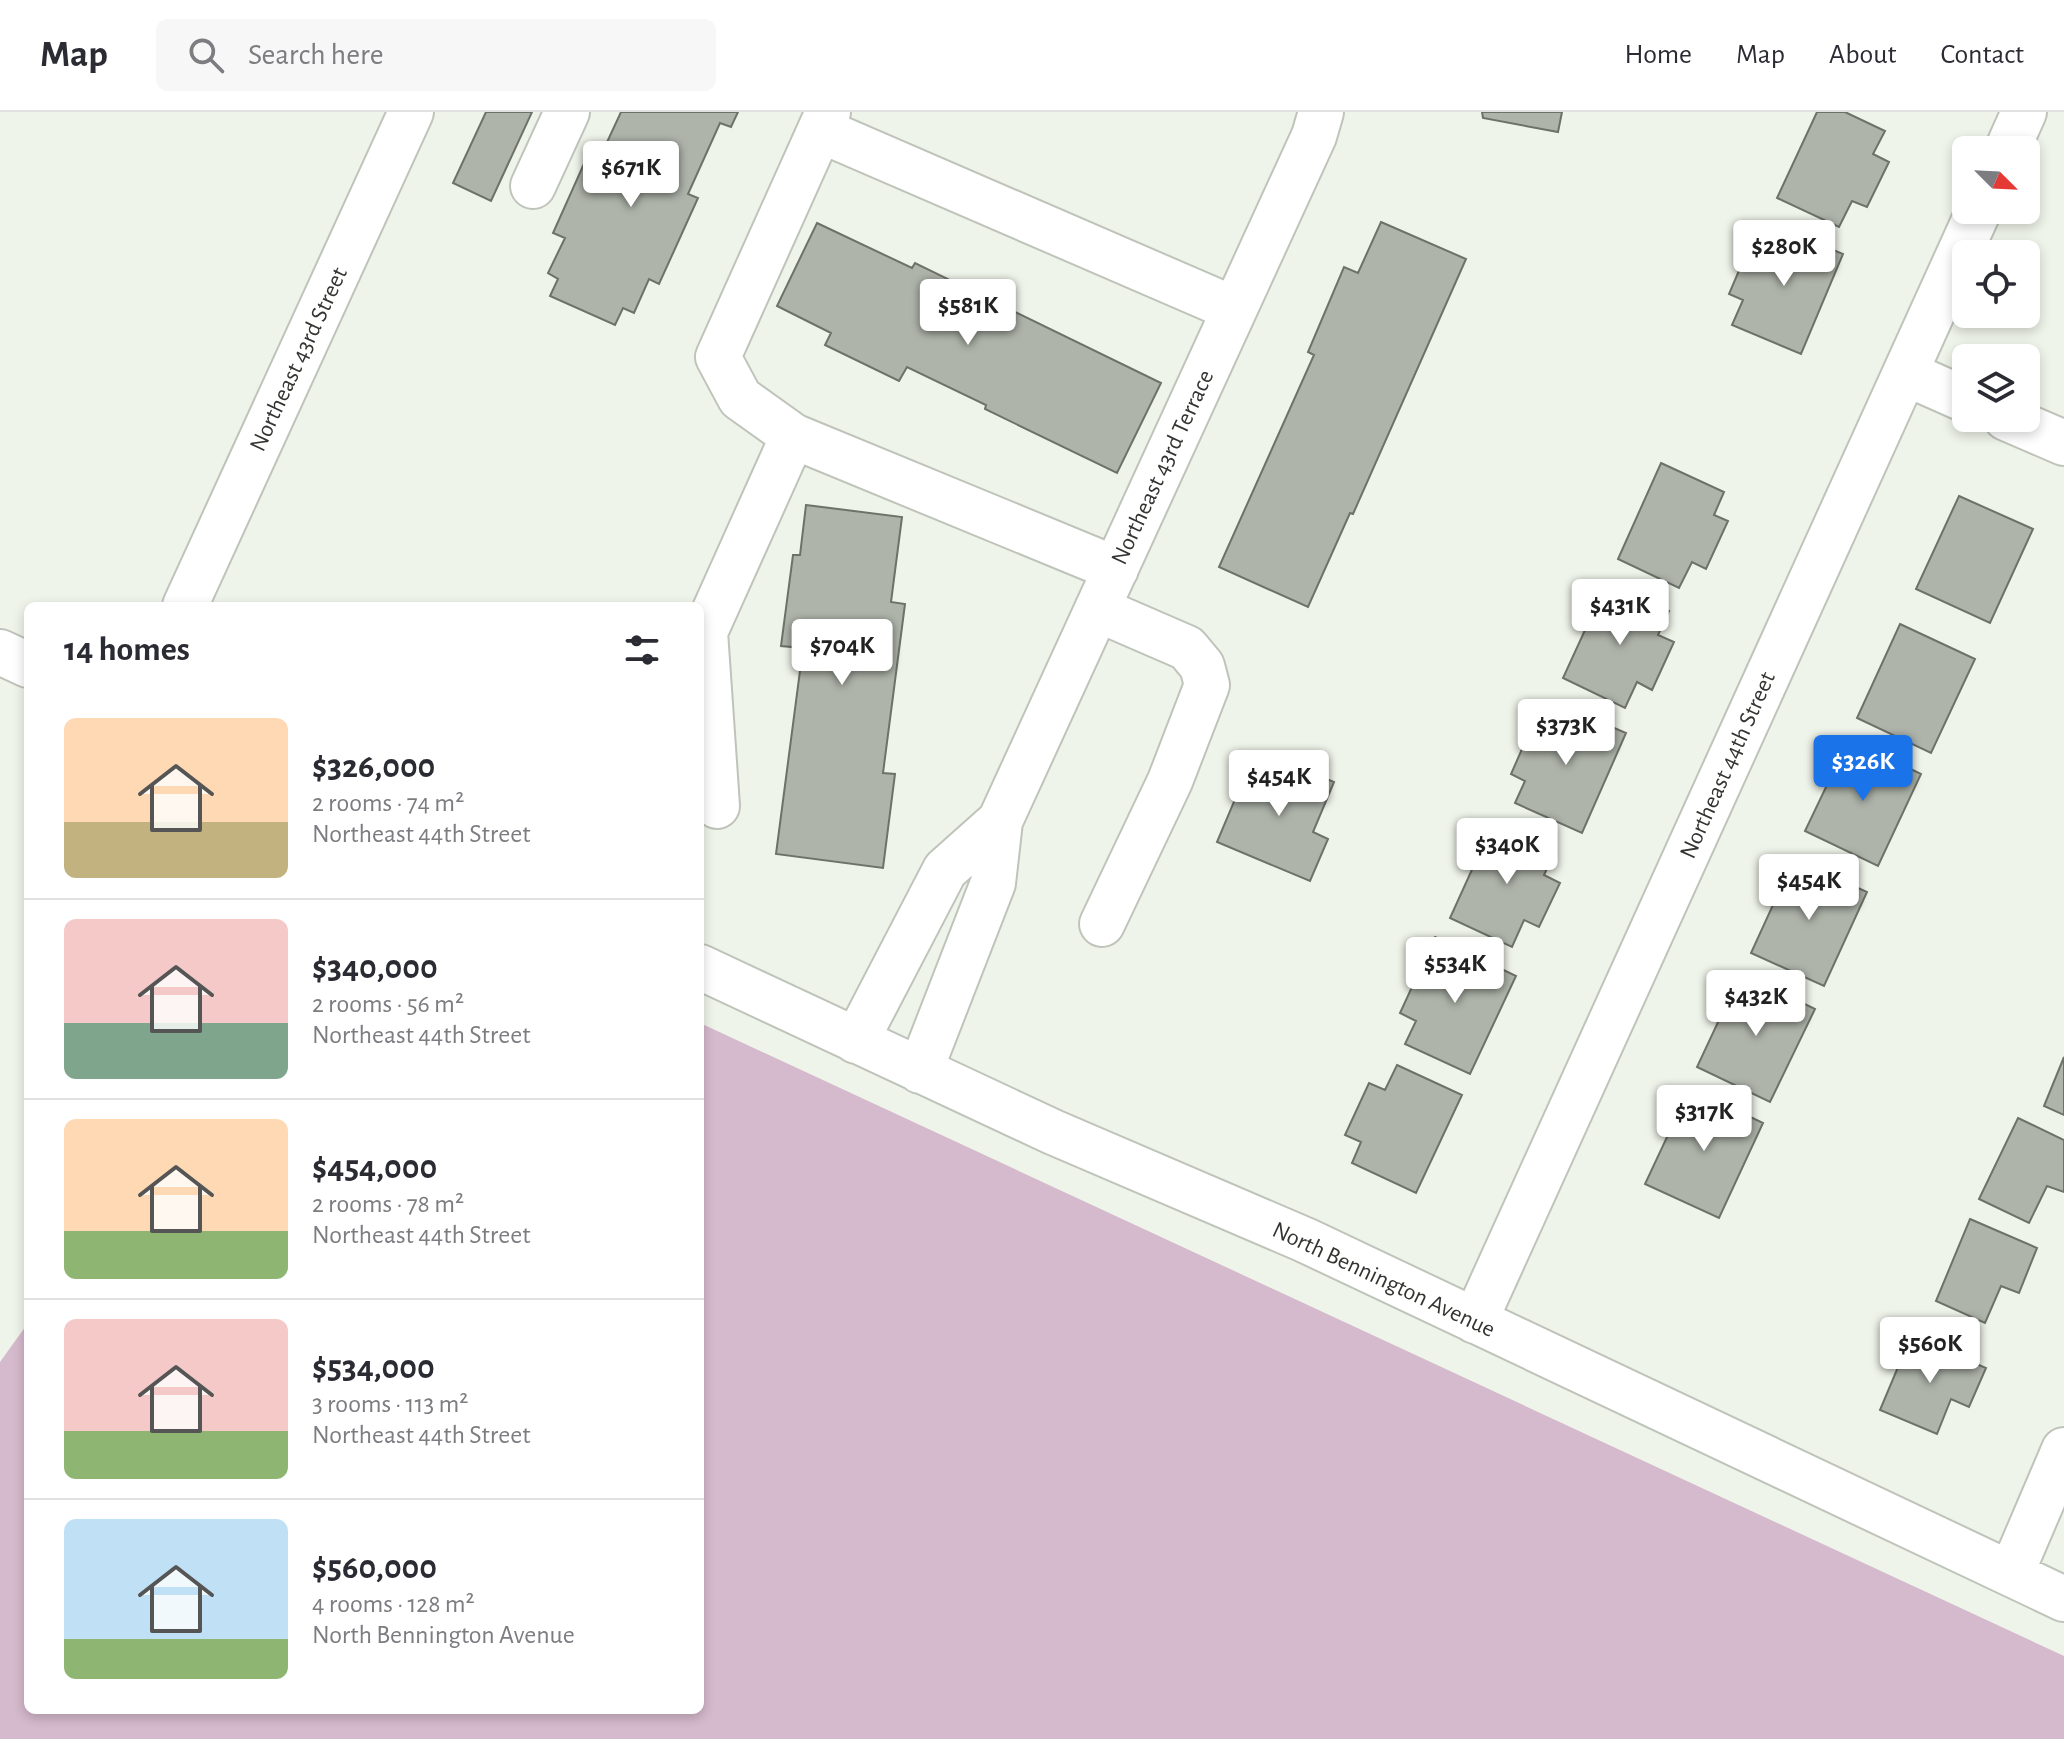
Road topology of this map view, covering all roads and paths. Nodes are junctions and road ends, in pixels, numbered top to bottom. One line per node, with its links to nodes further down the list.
1 (411, 112): 16 (street, Northeast 43rd Street)
2 (567, 112): 7 (street)
3 (1321, 112): 9 (street, Northeast 43rd Terrace)
4 (2024, 112): 6 (street)
5 (824, 121): 9 (street); 13 (street)
6 (2013, 136)
7 (533, 186)
8 (1973, 224): 10 (street, Northeast 44th Street)
9 (1234, 309): 15 (street, Northeast 43rd Terrace)
10 (1905, 373): 11 (street); 26 (street, Northeast 44th Street)
11 (1952, 394)
12 (2038, 432): 14 (street)
13 (793, 436): 15 (street); 20 (street)
14 (2064, 443)
15 (1116, 569): 17 (street, Northeast 43rd Terrace)
16 (187, 602)
17 (1097, 609): 21 (street, Northeast 43rd Terrace); 22 (street)
18 (0, 652): 19 (street)
19 (24, 663)
20 (717, 806)
21 (1000, 821): 24 (street, Northeast 43rd Terrace); 25 (street, Northeast 43rd Terrace)
22 (1102, 924)
23 (704, 969): 24 (street, North Bennington Avenue)
24 (856, 1041): 25 (street, North Bennington Avenue)
25 (920, 1071): 26 (street, North Bennington Avenue)
26 (1475, 1321): 28 (street, North Bennington Avenue)
27 (2064, 1450): 28 (street)
28 (2011, 1574): 29 (street, North Bennington Avenue)
29 (2064, 1599)

